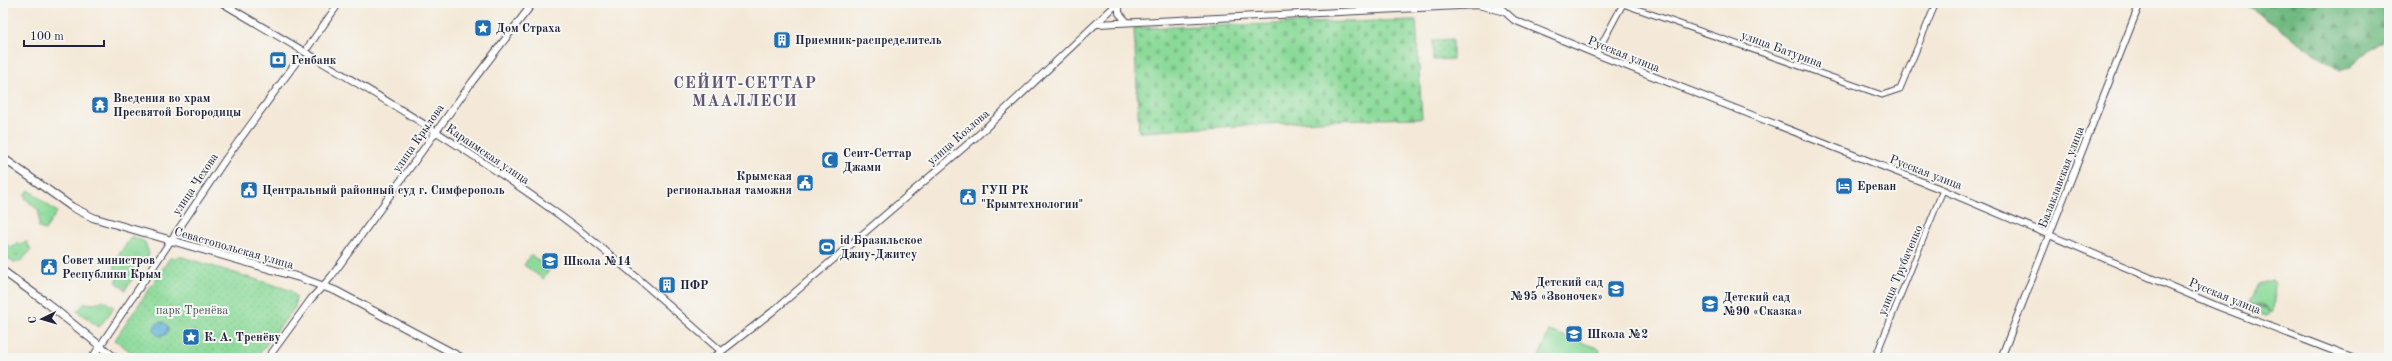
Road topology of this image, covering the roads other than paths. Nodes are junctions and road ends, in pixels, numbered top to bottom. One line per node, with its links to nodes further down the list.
1 (222, 3): 15 (main road, Караимская улица)
2 (339, 3): 12 (main road)
3 (533, 3): 15 (main road, улица Крылова)
4 (1119, 3): 10 (main road); 11 (main road, улица Козлова)
5 (1495, 3): 9 (main road, Русская улица)
6 (1936, 3): 13 (street, улица Батурина)
7 (2140, 3): 18 (main road, Балаклавская улица)
8 (1481, 4): 9 (main road); 10 (main road)
9 (1501, 11): 13 (main road, Русская улица)
10 (1126, 21): 11 (main road)
11 (1098, 24): 23 (main road, улица Козлова)
12 (308, 47)
13 (1596, 54): 17 (main road, Русская улица)
14 (300, 58): 19 (main road, улица Чехова)
15 (436, 132): 21 (main road, улица Крылова); 23 (main road, Караимская улица)
16 (3, 158): 19 (main road, Севастопольская улица)
17 (1943, 190): 18 (main road, Русская улица); 29 (street, улица Трубаченко)
18 (2051, 235): 30 (main road, Балаклавская улица); 31 (main road, Русская улица)
19 (170, 241): 21 (main road, Севастопольская улица); 22 (main road, улица Чехова)
20 (3, 271): 22 (main road)
21 (322, 287): 26 (main road, улица Крылова); 27 (main road, Севастопольская улица)
22 (100, 347): 24 (main road, улица Чехова); 25 (main road)
23 (721, 351): 28 (main road, улица Козлова)
24 (92, 358)
25 (116, 358)
26 (268, 358)
27 (462, 358)
28 (713, 358)
29 (1875, 358)
30 (2001, 358)
31 (2352, 358)

